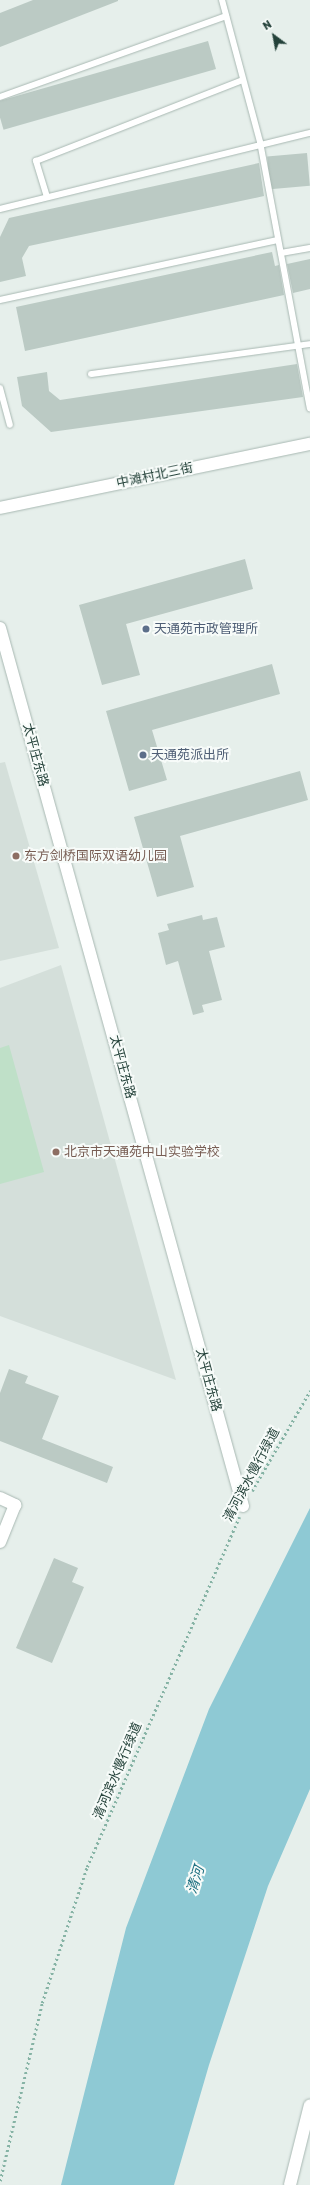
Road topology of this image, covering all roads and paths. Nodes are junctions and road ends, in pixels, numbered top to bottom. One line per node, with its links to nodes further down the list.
1 (222, 0): 2 (lane)
2 (226, 16): 3 (lane); 4 (lane)
3 (243, 80): 6 (lane); 7 (lane)
4 (0, 97)
5 (310, 133): 6 (lane)
6 (260, 142): 7 (lane); 9 (lane)
7 (47, 197): 8 (lane)
8 (0, 209)
9 (278, 240): 11 (lane); 12 (lane)
10 (310, 248): 11 (lane)
11 (281, 253): 14 (lane)
12 (0, 300)
13 (310, 344): 14 (lane)
14 (298, 346): 15 (lane); 17 (lane)
15 (91, 374)
16 (0, 388): 18 (lane)
17 (310, 408)
18 (10, 425)
19 (310, 444): 20 (street, 中滩村北三街)
20 (0, 508)
21 (0, 628): 24 (street, 太平庄东路)
22 (310, 1391): 24 (path, 清河滨水慢行绿道)
23 (0, 1498): 25 (street)
24 (243, 1506): 27 (path, 清河滨水慢行绿道)
25 (0, 1542)
26 (310, 2105): 28 (street)
27 (0, 2181)
28 (290, 2185)

